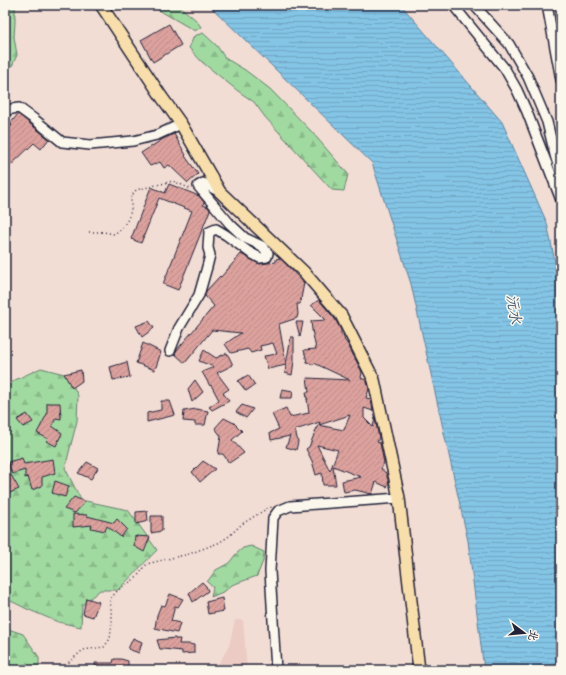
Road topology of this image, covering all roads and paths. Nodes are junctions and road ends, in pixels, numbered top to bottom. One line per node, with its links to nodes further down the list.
1 (101, 5): 7 (main road)
2 (453, 5): 11 (street)
3 (474, 5): 8 (street)
4 (547, 5): 5 (street)
5 (561, 80)
6 (5, 110): 7 (street)
7 (181, 124): 10 (main road)
8 (561, 175)
9 (198, 186): 10 (street); 12 (path); 13 (street)
10 (220, 192): 14 (main road)
11 (561, 200)
12 (89, 232)
13 (170, 351)
14 (399, 498): 17 (street); 18 (main road)
15 (276, 507): 16 (path)
16 (66, 670)
17 (276, 670)
18 (419, 670)

